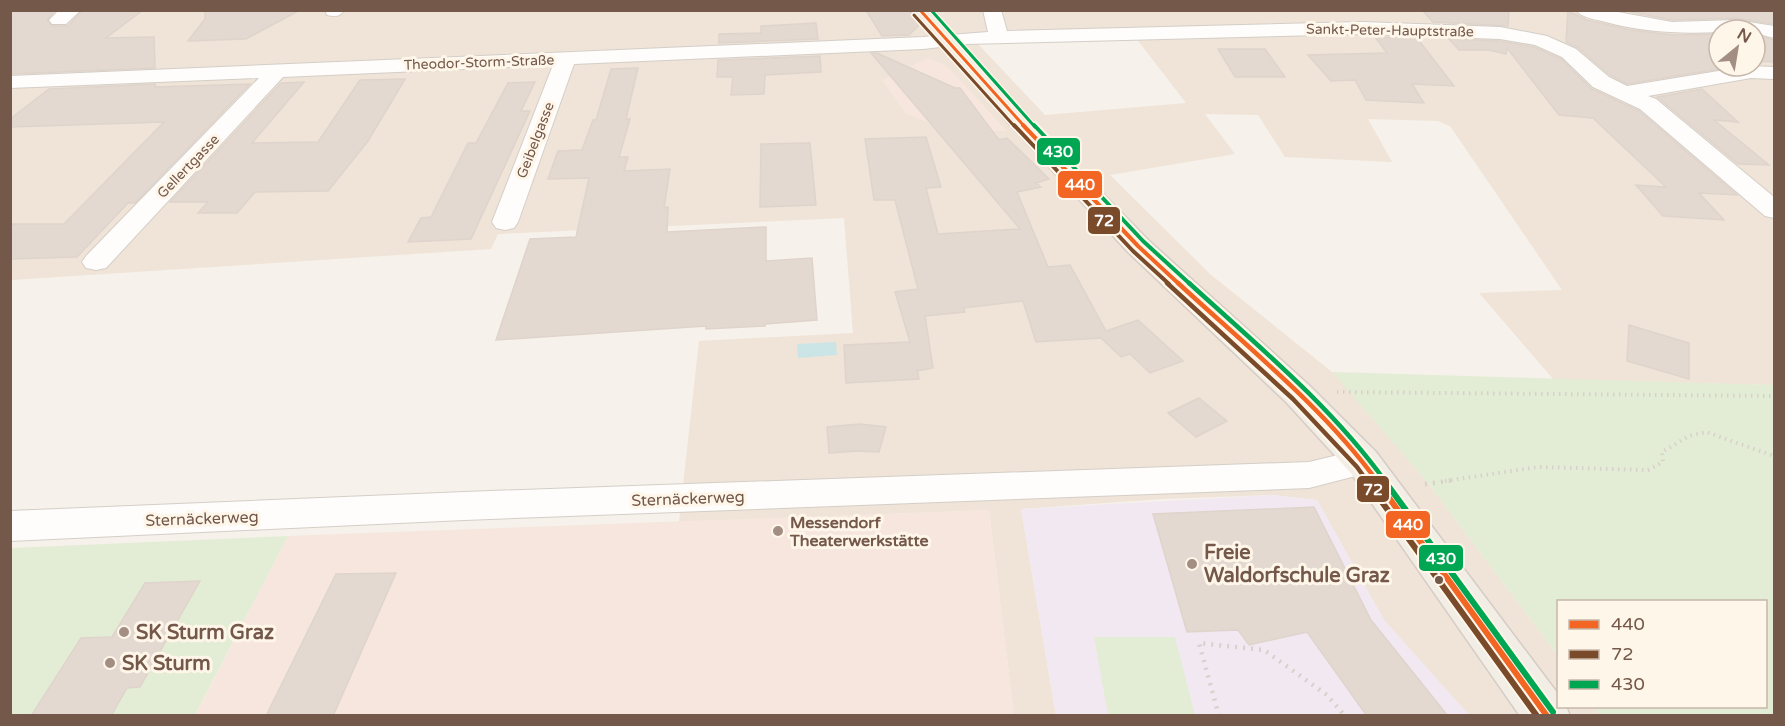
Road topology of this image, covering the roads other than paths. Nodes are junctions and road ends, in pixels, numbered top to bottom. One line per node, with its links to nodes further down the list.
1 (920, 10): 6 (main road)
2 (992, 10): 5 (street)
3 (1585, 10): 4 (street)
4 (1774, 32)
5 (999, 37): 6 (street, Sankt-Peter-Hauptstraße); 11 (street, Sankt-Peter-Hauptstraße)
6 (947, 40): 7 (street, Theodor-Storm-Straße); 15 (main road)
7 (566, 59): 8 (street, Theodor-Storm-Straße); 13 (street, Geibelgasse)
8 (279, 69): 10 (street, Theodor-Storm-Straße); 14 (street, Gellertgasse)
9 (1774, 73): 11 (street)
10 (10, 82)
11 (1624, 93): 12 (street, Sankt-Peter-Hauptstraße)
12 (1774, 210)
13 (505, 222)
14 (96, 262)
15 (1364, 462): 16 (street, Sternäckerweg); 17 (main road)
16 (10, 526)
17 (1547, 716)

